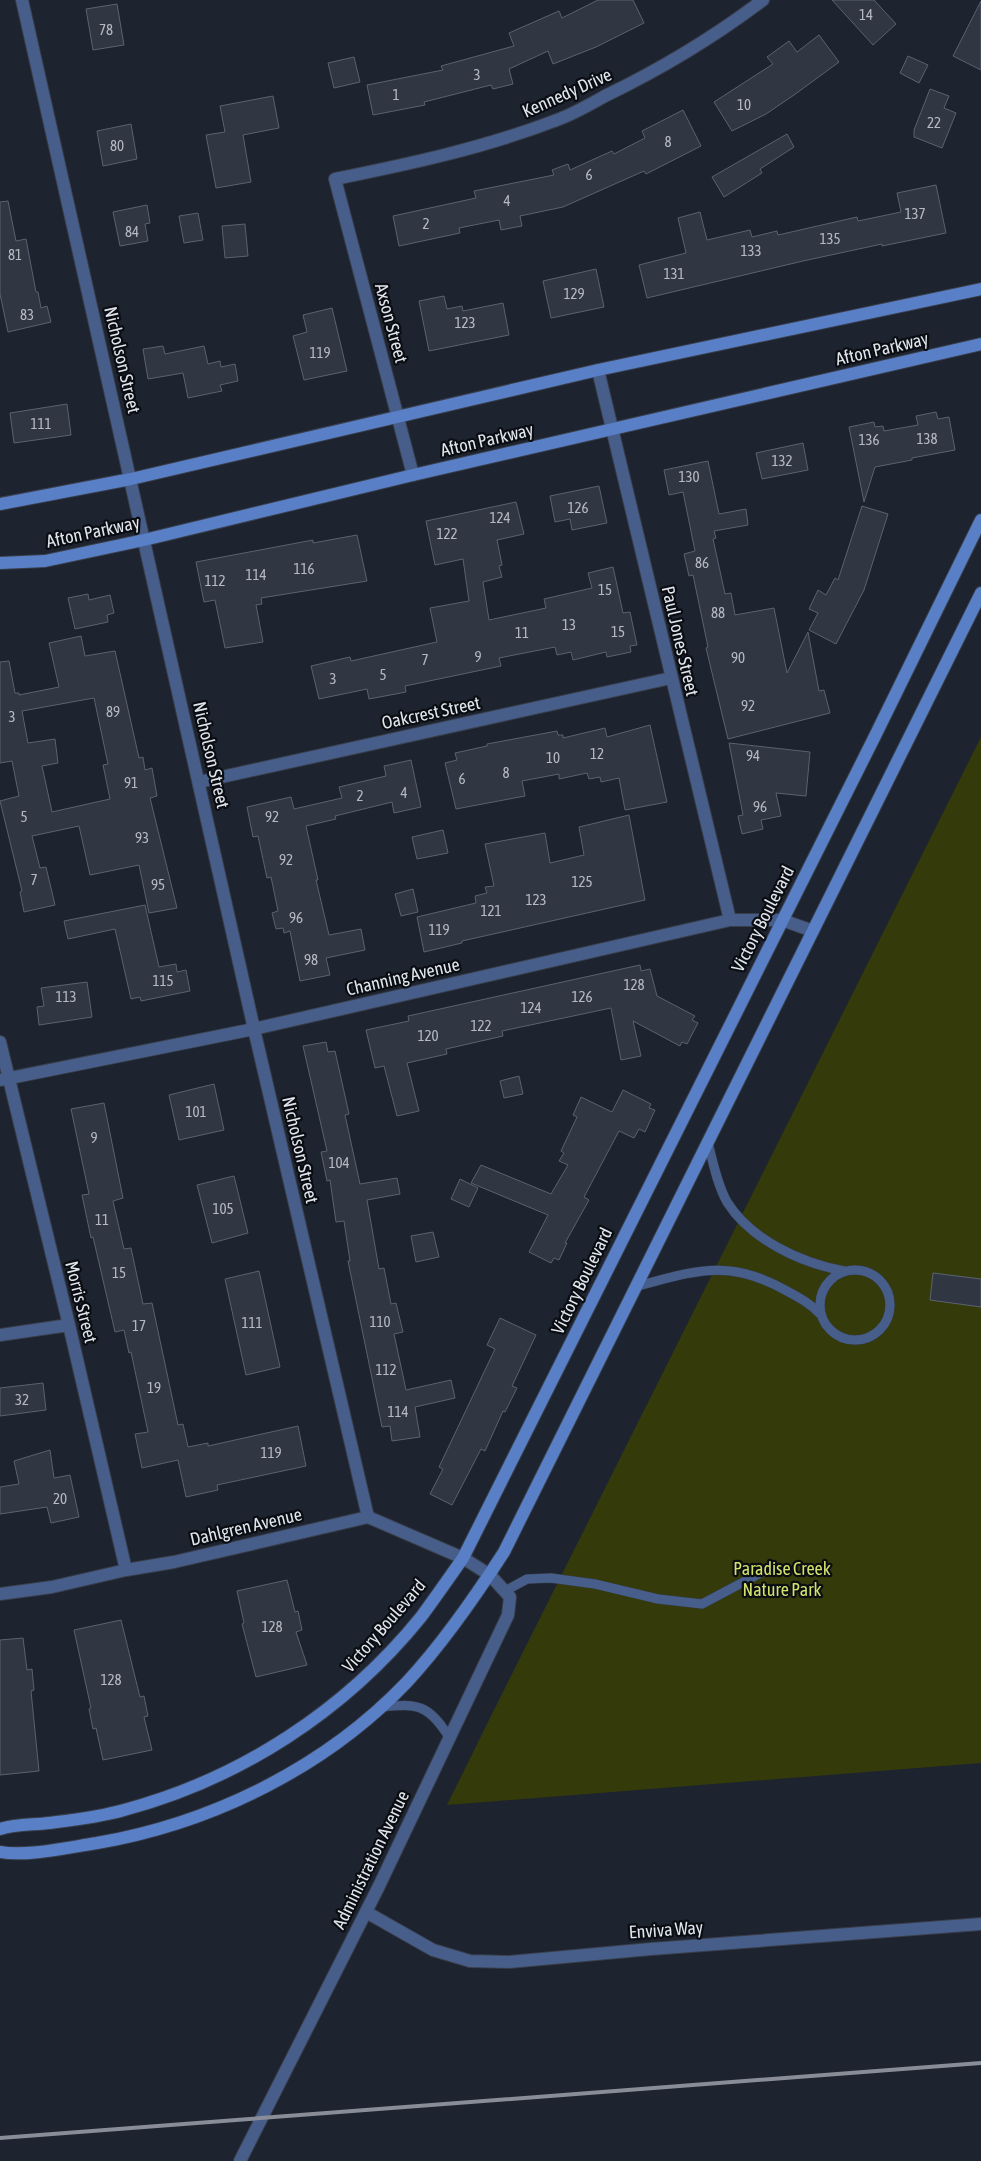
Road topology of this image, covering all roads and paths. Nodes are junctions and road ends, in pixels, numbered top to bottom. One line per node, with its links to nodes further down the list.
1 (22, 0): 10 (street, Nicholson Street)
2 (763, 0): 3 (street, Kennedy Drive)
3 (335, 179): 7 (street, Axson Street)
4 (981, 289): 6 (main road)
5 (981, 344): 8 (main road, Afton Parkway)
6 (598, 370): 7 (main road); 8 (street, Paul Jones Street)
7 (398, 417): 9 (street, Axson Street); 10 (main road)
8 (612, 430): 9 (main road, Afton Parkway); 16 (street, Paul Jones Street)
9 (413, 475): 13 (main road, Afton Parkway)
10 (131, 479): 11 (main road); 13 (street, Nicholson Street)
11 (0, 504)
12 (981, 520): 19 (main road, Victory Boulevard)
13 (144, 540): 14 (main road, Afton Parkway); 17 (street, Nicholson Street)
14 (0, 564)
15 (981, 593): 20 (main road)
16 (671, 678): 17 (street, Oakcrest Street); 18 (street, Paul Jones Street)
17 (199, 782): 21 (street, Nicholson Street)
18 (730, 920): 19 (street, Channing Avenue); 21 (street, Channing Avenue)
19 (782, 920): 20 (street, Channing Avenue); 31 (main road, Victory Boulevard)
20 (813, 931): 24 (main road)
21 (254, 1029): 23 (street, Channing Avenue); 30 (street, Nicholson Street)
22 (0, 1042): 23 (street, Morris Street)
23 (4, 1079): 28 (street, Morris Street)
24 (708, 1143): 25 (lane); 26 (main road)
25 (844, 1271): 27 (lane); 27 (lane)
26 (637, 1286): 27 (lane); 34 (main road)
27 (820, 1315)
28 (69, 1325): 29 (street); 33 (street, Morris Street)
29 (0, 1335)
30 (368, 1517): 31 (street); 33 (street, Dahlgren Avenue)
31 (463, 1558): 34 (street); 39 (main road, Victory Boulevard)
32 (770, 1568): 35 (lane)
33 (126, 1570): 36 (street, Dahlgren Avenue)
34 (490, 1575): 35 (street); 37 (main road)
35 (505, 1591): 38 (street, Administration Avenue)
36 (0, 1594)
37 (382, 1707): 38 (lane); 40 (main road)
38 (450, 1737): 41 (street, Administration Avenue)
39 (0, 1829)
40 (0, 1852)
41 (366, 1912): 42 (street, Enviva Way); 43 (street, Administration Avenue)
42 (981, 1924)
43 (240, 2161)

